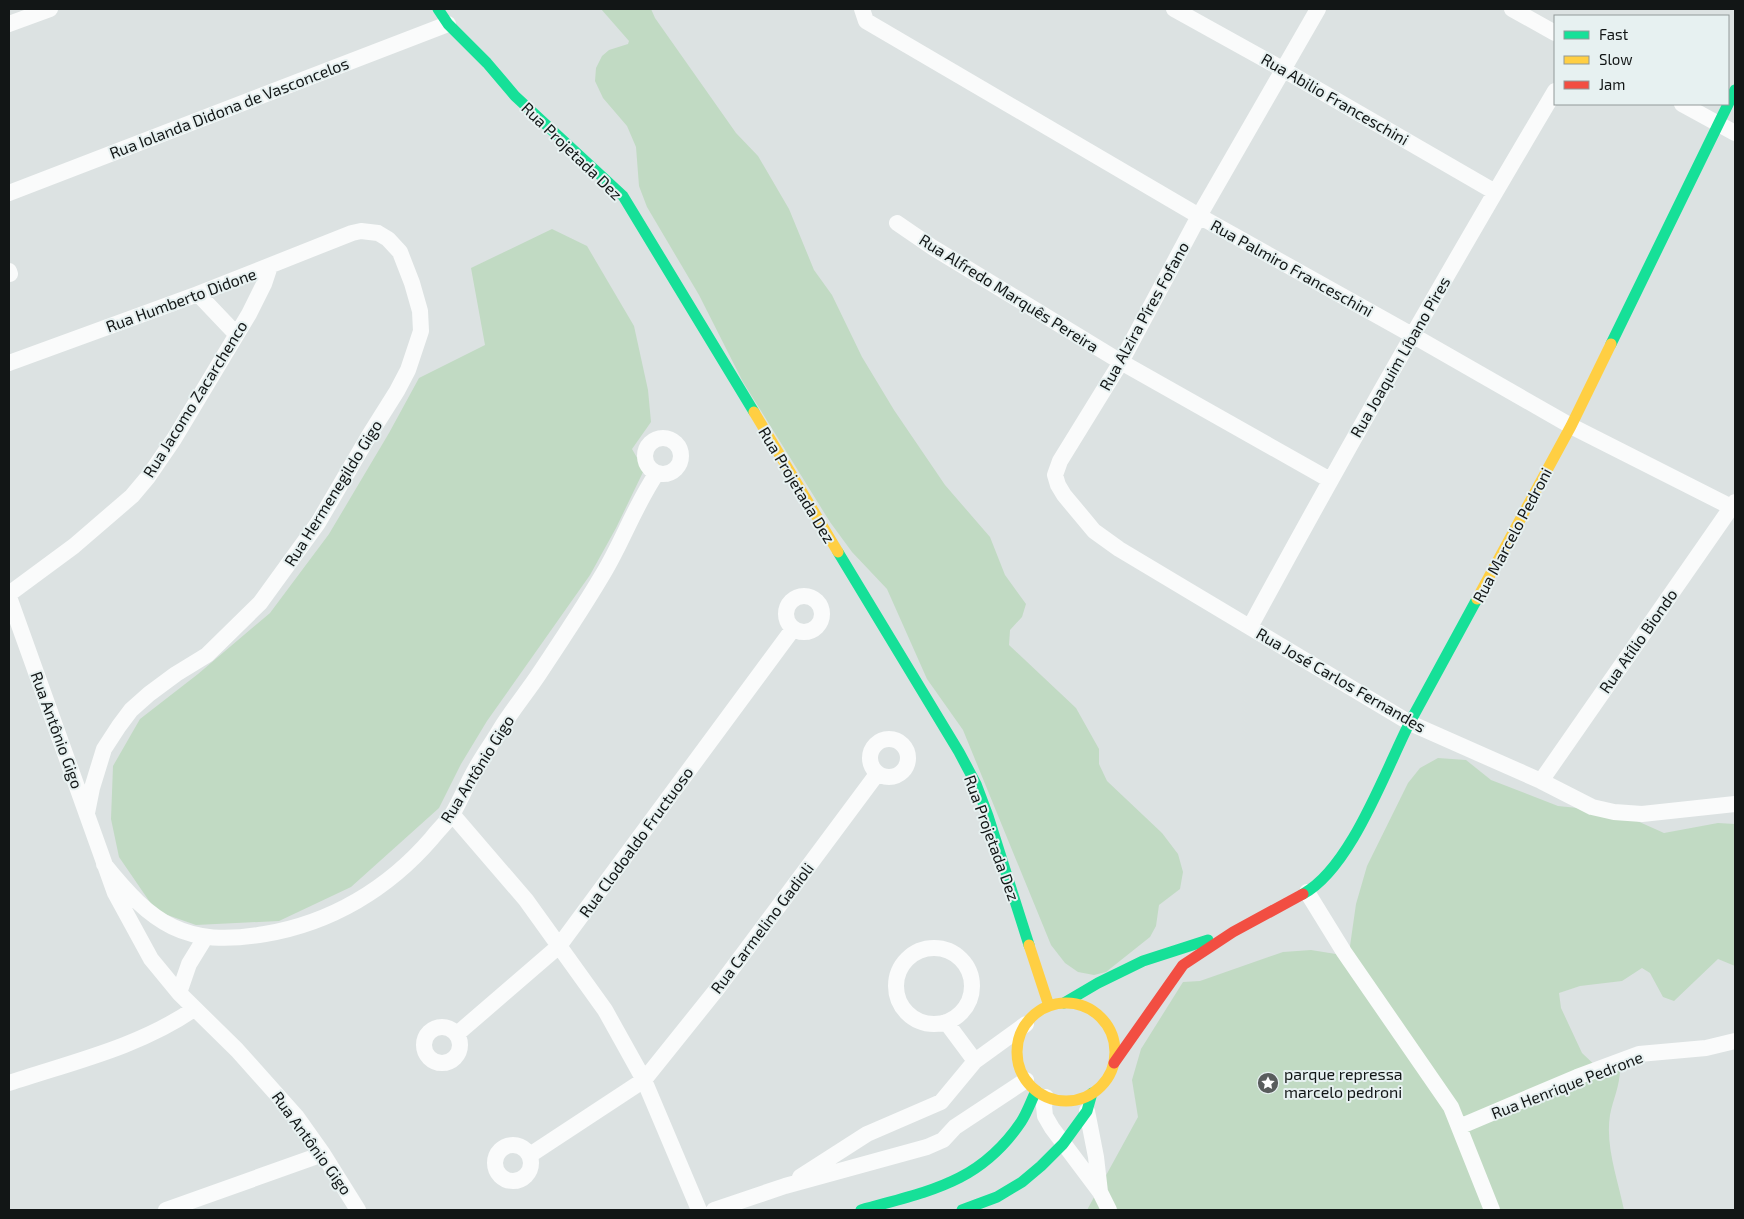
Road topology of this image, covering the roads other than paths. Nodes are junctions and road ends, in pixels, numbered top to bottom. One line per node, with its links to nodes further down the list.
1 (50, 9): 7 (street)
2 (438, 9): 8 (street, Rua Projetada Dez)
3 (862, 9): 20 (street, Rua Palmiro Franceschini)
4 (1174, 9): 10 (street, Rua Abilio Franceschini)
5 (1318, 9): 10 (street, Rua Alzira Píres Fofano)
6 (1512, 9): 9 (street)
7 (9, 24)
8 (448, 24): 18 (street, Rua Iolanda Didona de Vasconcelos); 50 (street, Rua Projetada Dez)
9 (1554, 32)
10 (1284, 70): 19 (street, Rua Abilio Franceschini); 20 (street, Rua Alzira Píres Fofano)
11 (1735, 90): 13 (street, Rua Marcelo Pedroni)
12 (1554, 93): 19 (street, Rua Joaquim Líbano Pires)
13 (1729, 102)
14 (1684, 105): 16 (street)
15 (1728, 105): 16 (street, Rua Marcelo Pedroni)
16 (1718, 124): 17 (street); 29 (street, Rua Marcelo Pedroni)
17 (1735, 133)
18 (9, 192)
19 (1495, 192): 26 (street, Rua Joaquim Líbano Pires)
20 (1199, 216): 26 (street, Rua Palmiro Franceschini); 27 (street, Rua Alzira Píres Fofano)
21 (897, 223): 27 (street, Rua Alfredo Marquês Pereira)
22 (352, 233): 23 (street, Rua Humberto Didone); 41 (street, Rua Hermenegildo Gigo)
23 (270, 266): 24 (street, Rua Humberto Didone); 25 (street, Rua Jacomo Zacarchenco)
24 (198, 294): 25 (street); 28 (street, Rua Humberto Didone)
25 (236, 334): 34 (street, Rua Jacomo Zacarchenco)
26 (1412, 335): 29 (street, Rua Palmiro Franceschini); 31 (street, Rua Joaquim Líbano Pires)
27 (1121, 362): 31 (street, Rua Alfredo Marquês Pereira); 32 (street, Rua Alzira Píres Fofano)
28 (9, 363)
29 (1570, 426): 33 (street, Rua Palmiro Franceschini); 37 (street, Rua Marcelo Pedroni)
30 (657, 473): 42 (street, Rua Antônio Gigo)
31 (1330, 480): 35 (street, Rua Joaquim Líbano Pires)
32 (1064, 495): 35 (street, Rua José Carlos Fernandes)
33 (1734, 506): 39 (street, Rua Atílio Biondo)
34 (9, 595): 41 (street, Rua Antônio Gigo)
35 (1250, 627): 37 (street, Rua José Carlos Fernandes)
36 (793, 629): 47 (street, Rua Clodoaldo Fructuoso)
37 (1410, 723): 39 (street, Rua José Carlos Fernandes); 44 (street, Rua Marcelo Pedroni)
38 (877, 774): 58 (street, Rua Carmelino Gadioli)
39 (1541, 781): 40 (street, Rua José Carlos Fernandes)
40 (1733, 802)
41 (87, 813): 43 (street, Rua Antônio Gigo)
42 (452, 814): 46 (street, Rua Antônio Gigo); 47 (street)
43 (104, 864): 46 (street, Rua Antônio Gigo); 48 (street, Rua Antônio Gigo)
44 (1307, 892): 45 (street, Rua Marcelo Pedroni); 65 (street)
45 (1233, 932): 49 (street, Rua Marcelo Pedroni); 57 (street, Rua Marcelo Pedroni)
46 (205, 938): 48 (street)
47 (559, 946): 54 (street, Rua Clodoaldo Fructuoso); 58 (street)
48 (179, 993): 51 (street, Rua Antônio Gigo)
49 (1064, 1003): 50 (street); 57 (street)
50 (1049, 1006): 53 (street)
51 (194, 1009): 59 (street); 67 (street, Rua Antônio Gigo)
52 (946, 1022): 52 (street); 56 (street)
53 (1026, 1024): 56 (street); 60 (street)
54 (457, 1034)
55 (1735, 1041): 65 (street, Rua Henrique Pedrone)
56 (975, 1061): 62 (street)
57 (1114, 1063): 61 (street)
58 (644, 1080): 68 (street, Rua Carmelino Gadioli); 74 (street)
59 (9, 1083)
60 (1036, 1089): 61 (street); 64 (street); 66 (street); 76 (street)
61 (1092, 1093): 63 (street)
62 (940, 1102): 64 (street); 69 (street)
63 (1088, 1111): 66 (street); 70 (street)
64 (955, 1127): 69 (street)
65 (1459, 1127): 79 (street)
66 (1063, 1144): 70 (street); 71 (street)
67 (323, 1154): 72 (street); 73 (street, Rua Antônio Gigo)
68 (530, 1155)
69 (785, 1186): 75 (street)
70 (1100, 1192): 78 (street)
71 (994, 1204): 77 (street)
72 (166, 1210)
73 (358, 1210)
74 (699, 1210)
75 (714, 1210)
76 (861, 1210)
77 (962, 1210)
78 (1109, 1210)
79 (1492, 1210)

